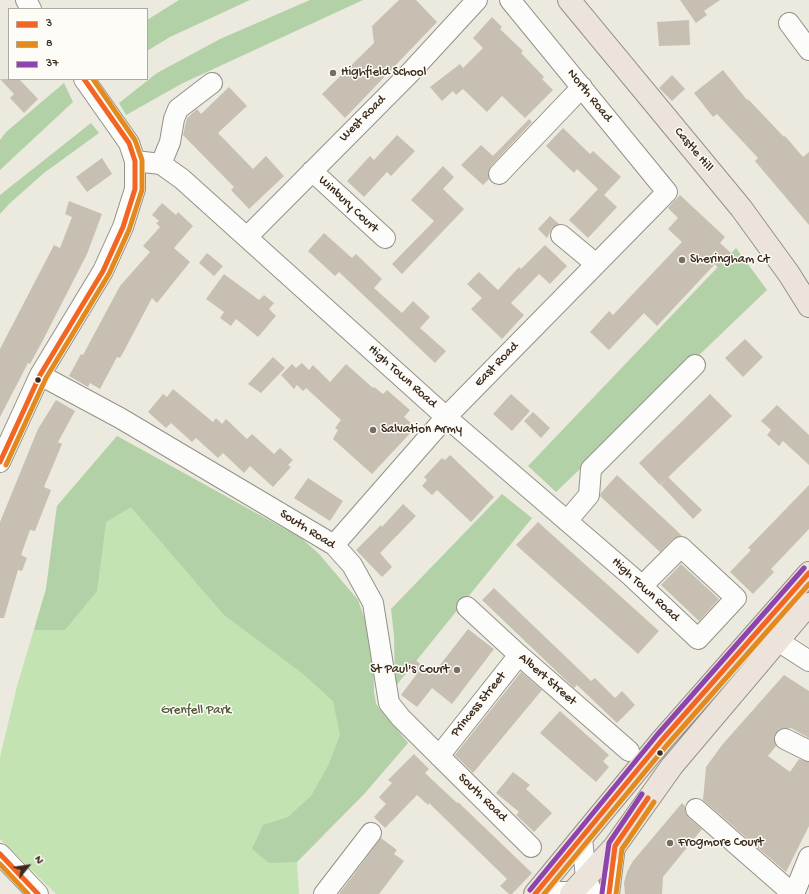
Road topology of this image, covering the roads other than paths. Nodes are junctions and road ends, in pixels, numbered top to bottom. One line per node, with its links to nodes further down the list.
1 (477, 0): 11 (street, West Road)
2 (510, 0): 8 (street, North Road)
3 (569, 0): 18 (main road, Castle Hill)
4 (789, 23): 5 (street)
5 (809, 50)
6 (87, 82): 9 (street)
7 (212, 83): 10 (street)
8 (582, 87): 12 (street); 13 (street, North Road)
9 (135, 161): 10 (street, High Town Road); 20 (street)
10 (161, 164): 15 (street, High Town Road)
11 (312, 171): 15 (street, West Road); 16 (street, Winbury Court)
12 (499, 174)
13 (667, 192): 17 (street, East Road)
14 (561, 235): 17 (street)
15 (247, 236): 21 (street, High Town Road)
16 (384, 238)
17 (596, 264): 21 (street, East Road)
18 (809, 306)
19 (696, 365): 23 (street)
20 (40, 375): 22 (street); 24 (street, South Road)
21 (446, 417): 23 (street, High Town Road); 24 (street, East Road)
22 (0, 462)
23 (568, 521): 26 (street, High Town Road)
24 (334, 545): 35 (street, South Road)
25 (809, 572): 38 (main road)
26 (642, 586): 26 (street, High Town Road)
27 (809, 604): 29 (main road)
28 (467, 607): 30 (street, Albert Street)
29 (778, 641): 31 (street); 39 (main road)
30 (519, 655): 33 (street, Albert Street); 35 (street, Princess Street)
31 (809, 661)
32 (785, 739): 34 (street)
33 (629, 751)
34 (809, 751)
35 (438, 756): 40 (street, South Road)
36 (696, 809): 49 (street)
37 (371, 833): 45 (street)
38 (582, 838): 43 (street); 46 (main road)
39 (614, 846): 43 (main road); 48 (street)
40 (531, 847)
41 (0, 854): 44 (street)
42 (809, 856): 49 (street)
43 (582, 890): 47 (street)
44 (28, 891)
45 (324, 894)
46 (535, 894)
47 (540, 894)
48 (609, 894)
49 (794, 894)

